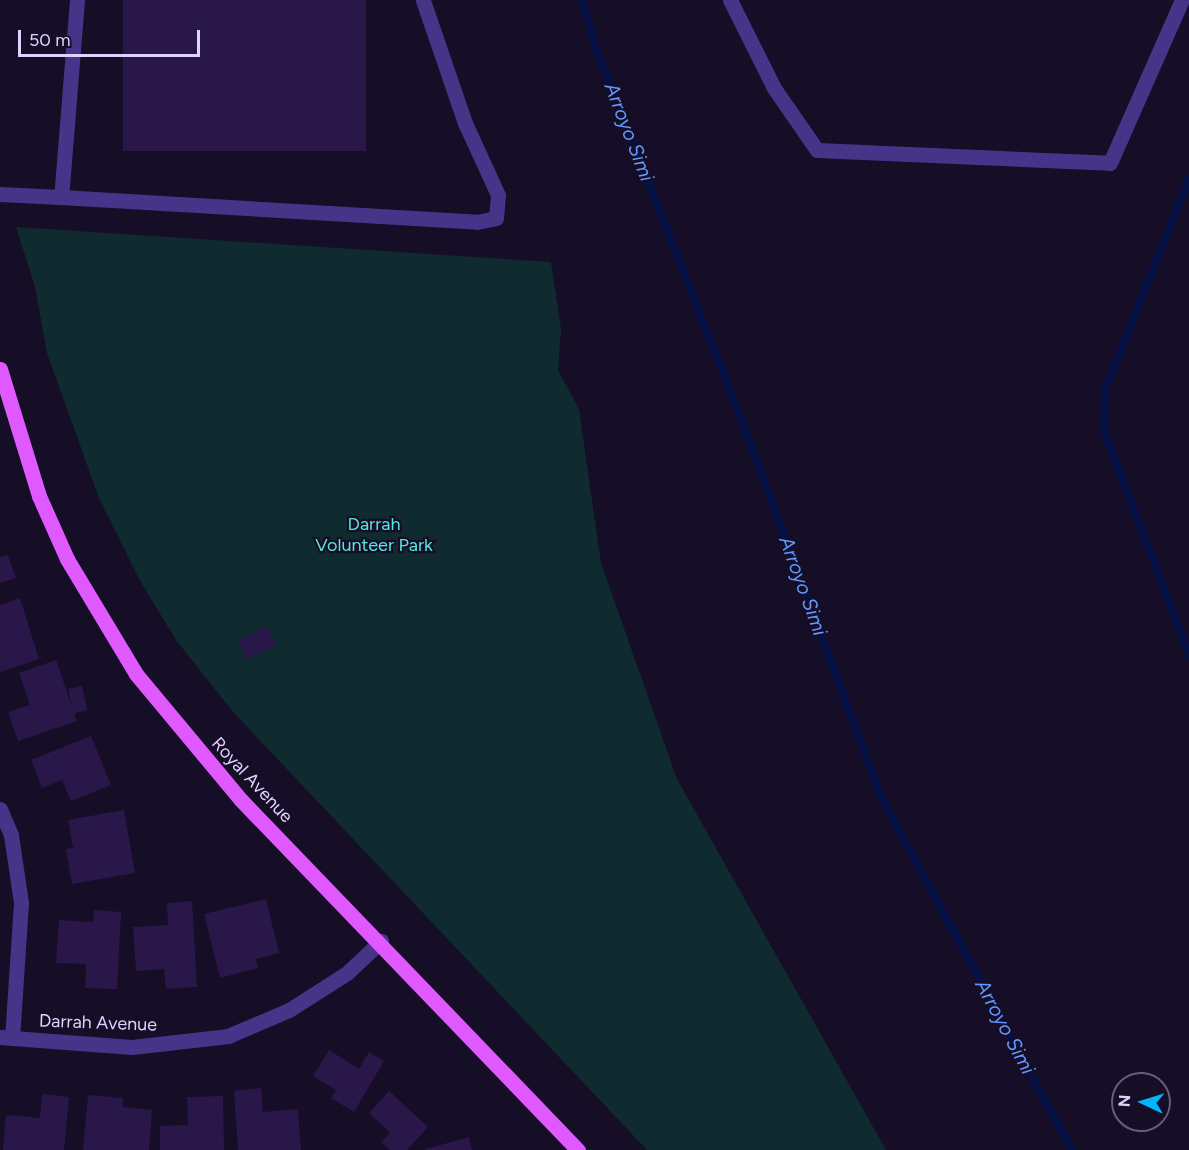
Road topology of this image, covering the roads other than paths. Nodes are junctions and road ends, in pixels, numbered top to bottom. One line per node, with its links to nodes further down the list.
1 (77, 0): 6 (street)
2 (423, 0): 6 (street)
3 (730, 0): 4 (street)
4 (1182, 0)
5 (0, 194): 6 (street)
6 (61, 197)
7 (0, 369): 9 (main road, Royal Avenue)
8 (0, 808): 10 (street)
9 (381, 941): 10 (street, Darrah Avenue); 11 (main road, Royal Avenue)
10 (6, 1038)
11 (578, 1150)

